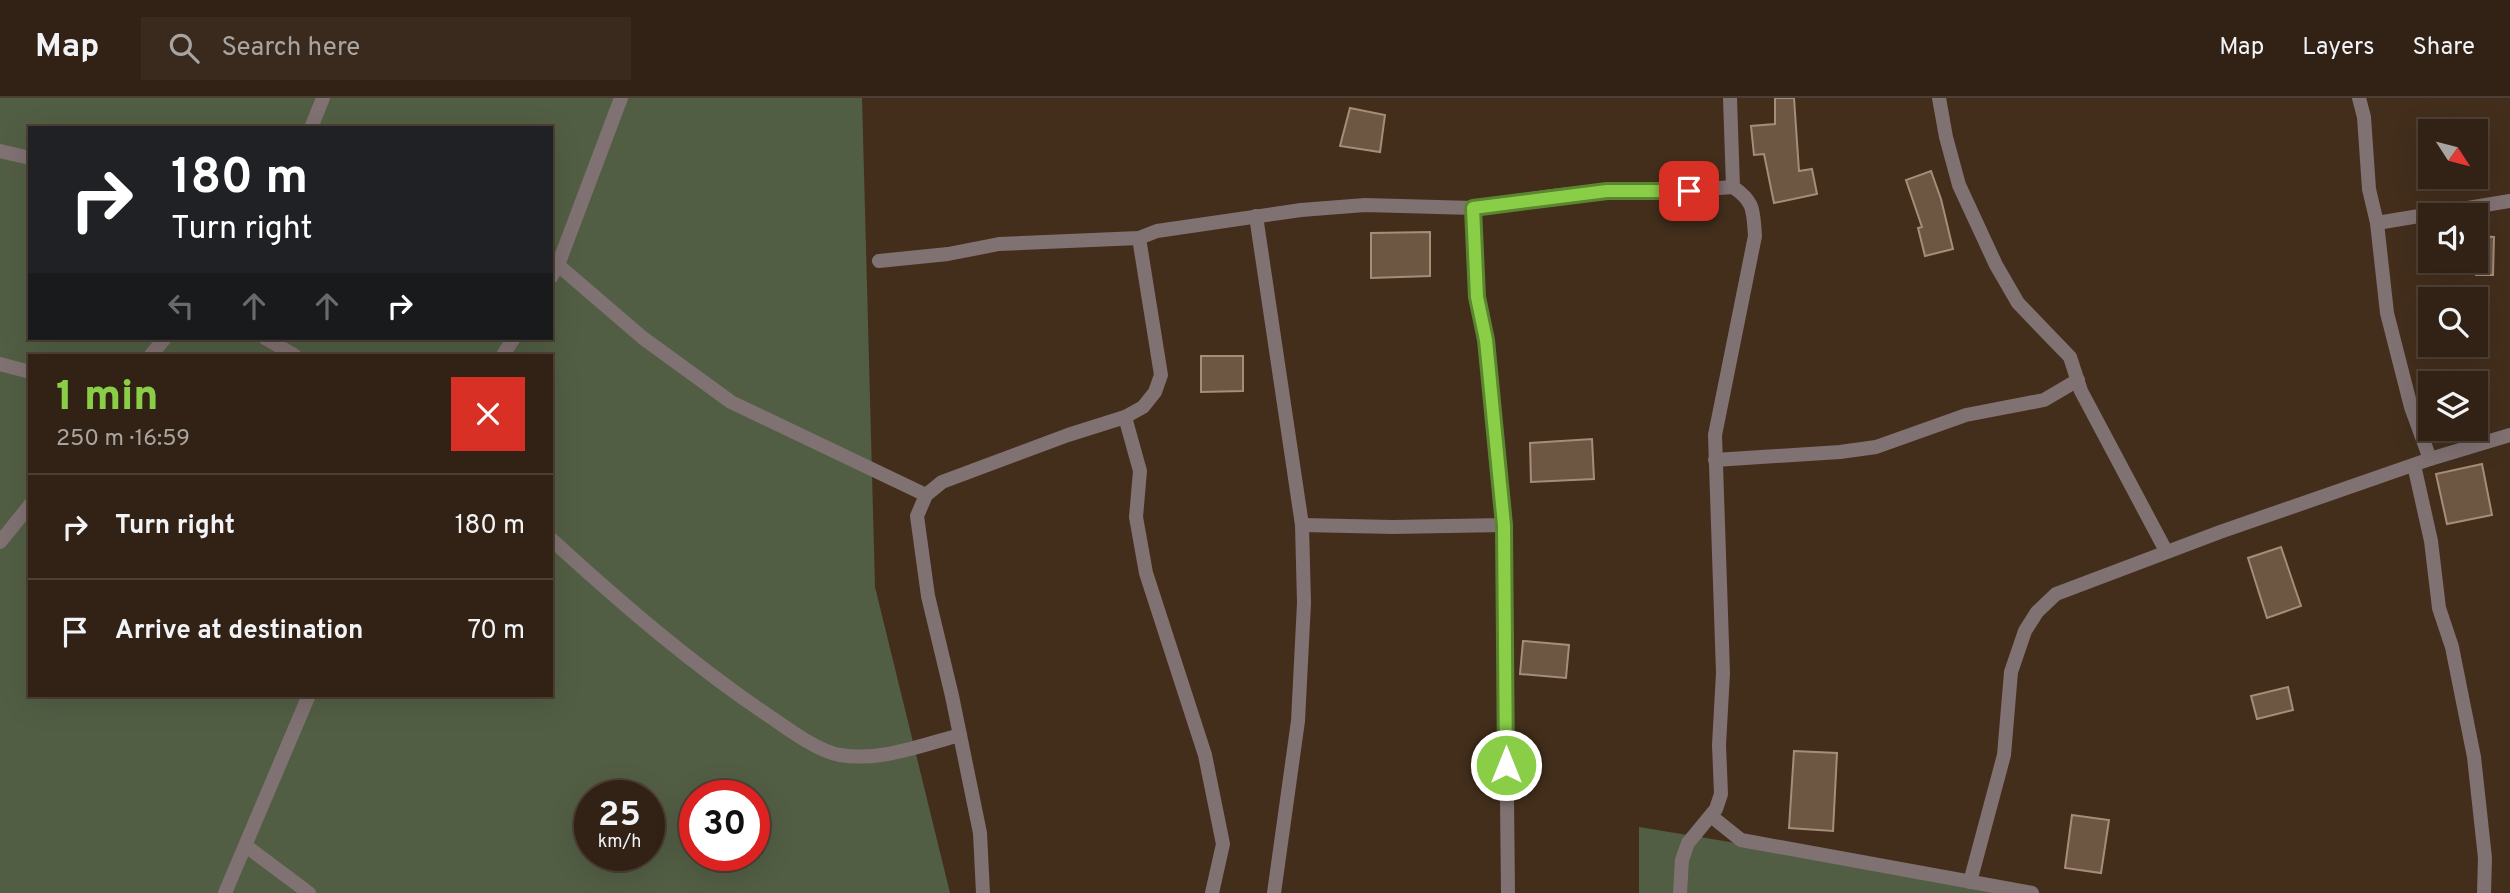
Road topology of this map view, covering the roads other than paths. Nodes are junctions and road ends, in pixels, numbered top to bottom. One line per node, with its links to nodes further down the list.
1 (323, 98): 6 (street)
2 (621, 98): 16 (street)
3 (1730, 98): 9 (street)
4 (1939, 98): 23 (street)
5 (2359, 98): 13 (street)
6 (312, 126)
7 (0, 150): 8 (street)
8 (28, 157)
9 (1733, 187): 11 (street); 27 (street)
10 (2510, 201): 13 (street)
11 (1473, 208): 12 (street); 32 (street)
12 (1256, 216): 14 (street); 31 (street)
13 (2377, 223): 26 (street)
14 (1139, 238): 15 (street); 24 (street)
15 (879, 261)
16 (555, 271): 29 (street)
17 (163, 340): 19 (street)
18 (268, 340): 20 (street)
19 (152, 354)
20 (292, 354)
21 (0, 363): 22 (street)
22 (28, 371)
23 (2078, 380): 27 (street); 35 (street)
24 (1125, 417): 29 (street); 44 (street)
25 (2510, 435): 26 (street)
26 (2430, 459): 28 (street)
27 (1715, 460): 38 (street)
28 (2414, 465): 35 (street); 49 (street)
29 (926, 495): 37 (street)
30 (28, 507): 33 (street)
31 (1302, 524): 32 (street); 45 (street)
32 (1504, 525): 46 (street)
33 (0, 542)
34 (553, 542): 37 (street)
35 (2166, 551): 40 (street)
36 (308, 697): 39 (street)
37 (960, 735): 43 (street)
38 (1711, 816): 40 (street); 47 (street)
39 (246, 846): 41 (street); 42 (street)
40 (1969, 882): 48 (street)
41 (225, 893)
42 (309, 893)
43 (983, 893)
44 (1212, 893)
45 (1274, 893)
46 (1508, 893)
47 (1680, 893)
48 (2032, 893)
49 (2484, 893)

